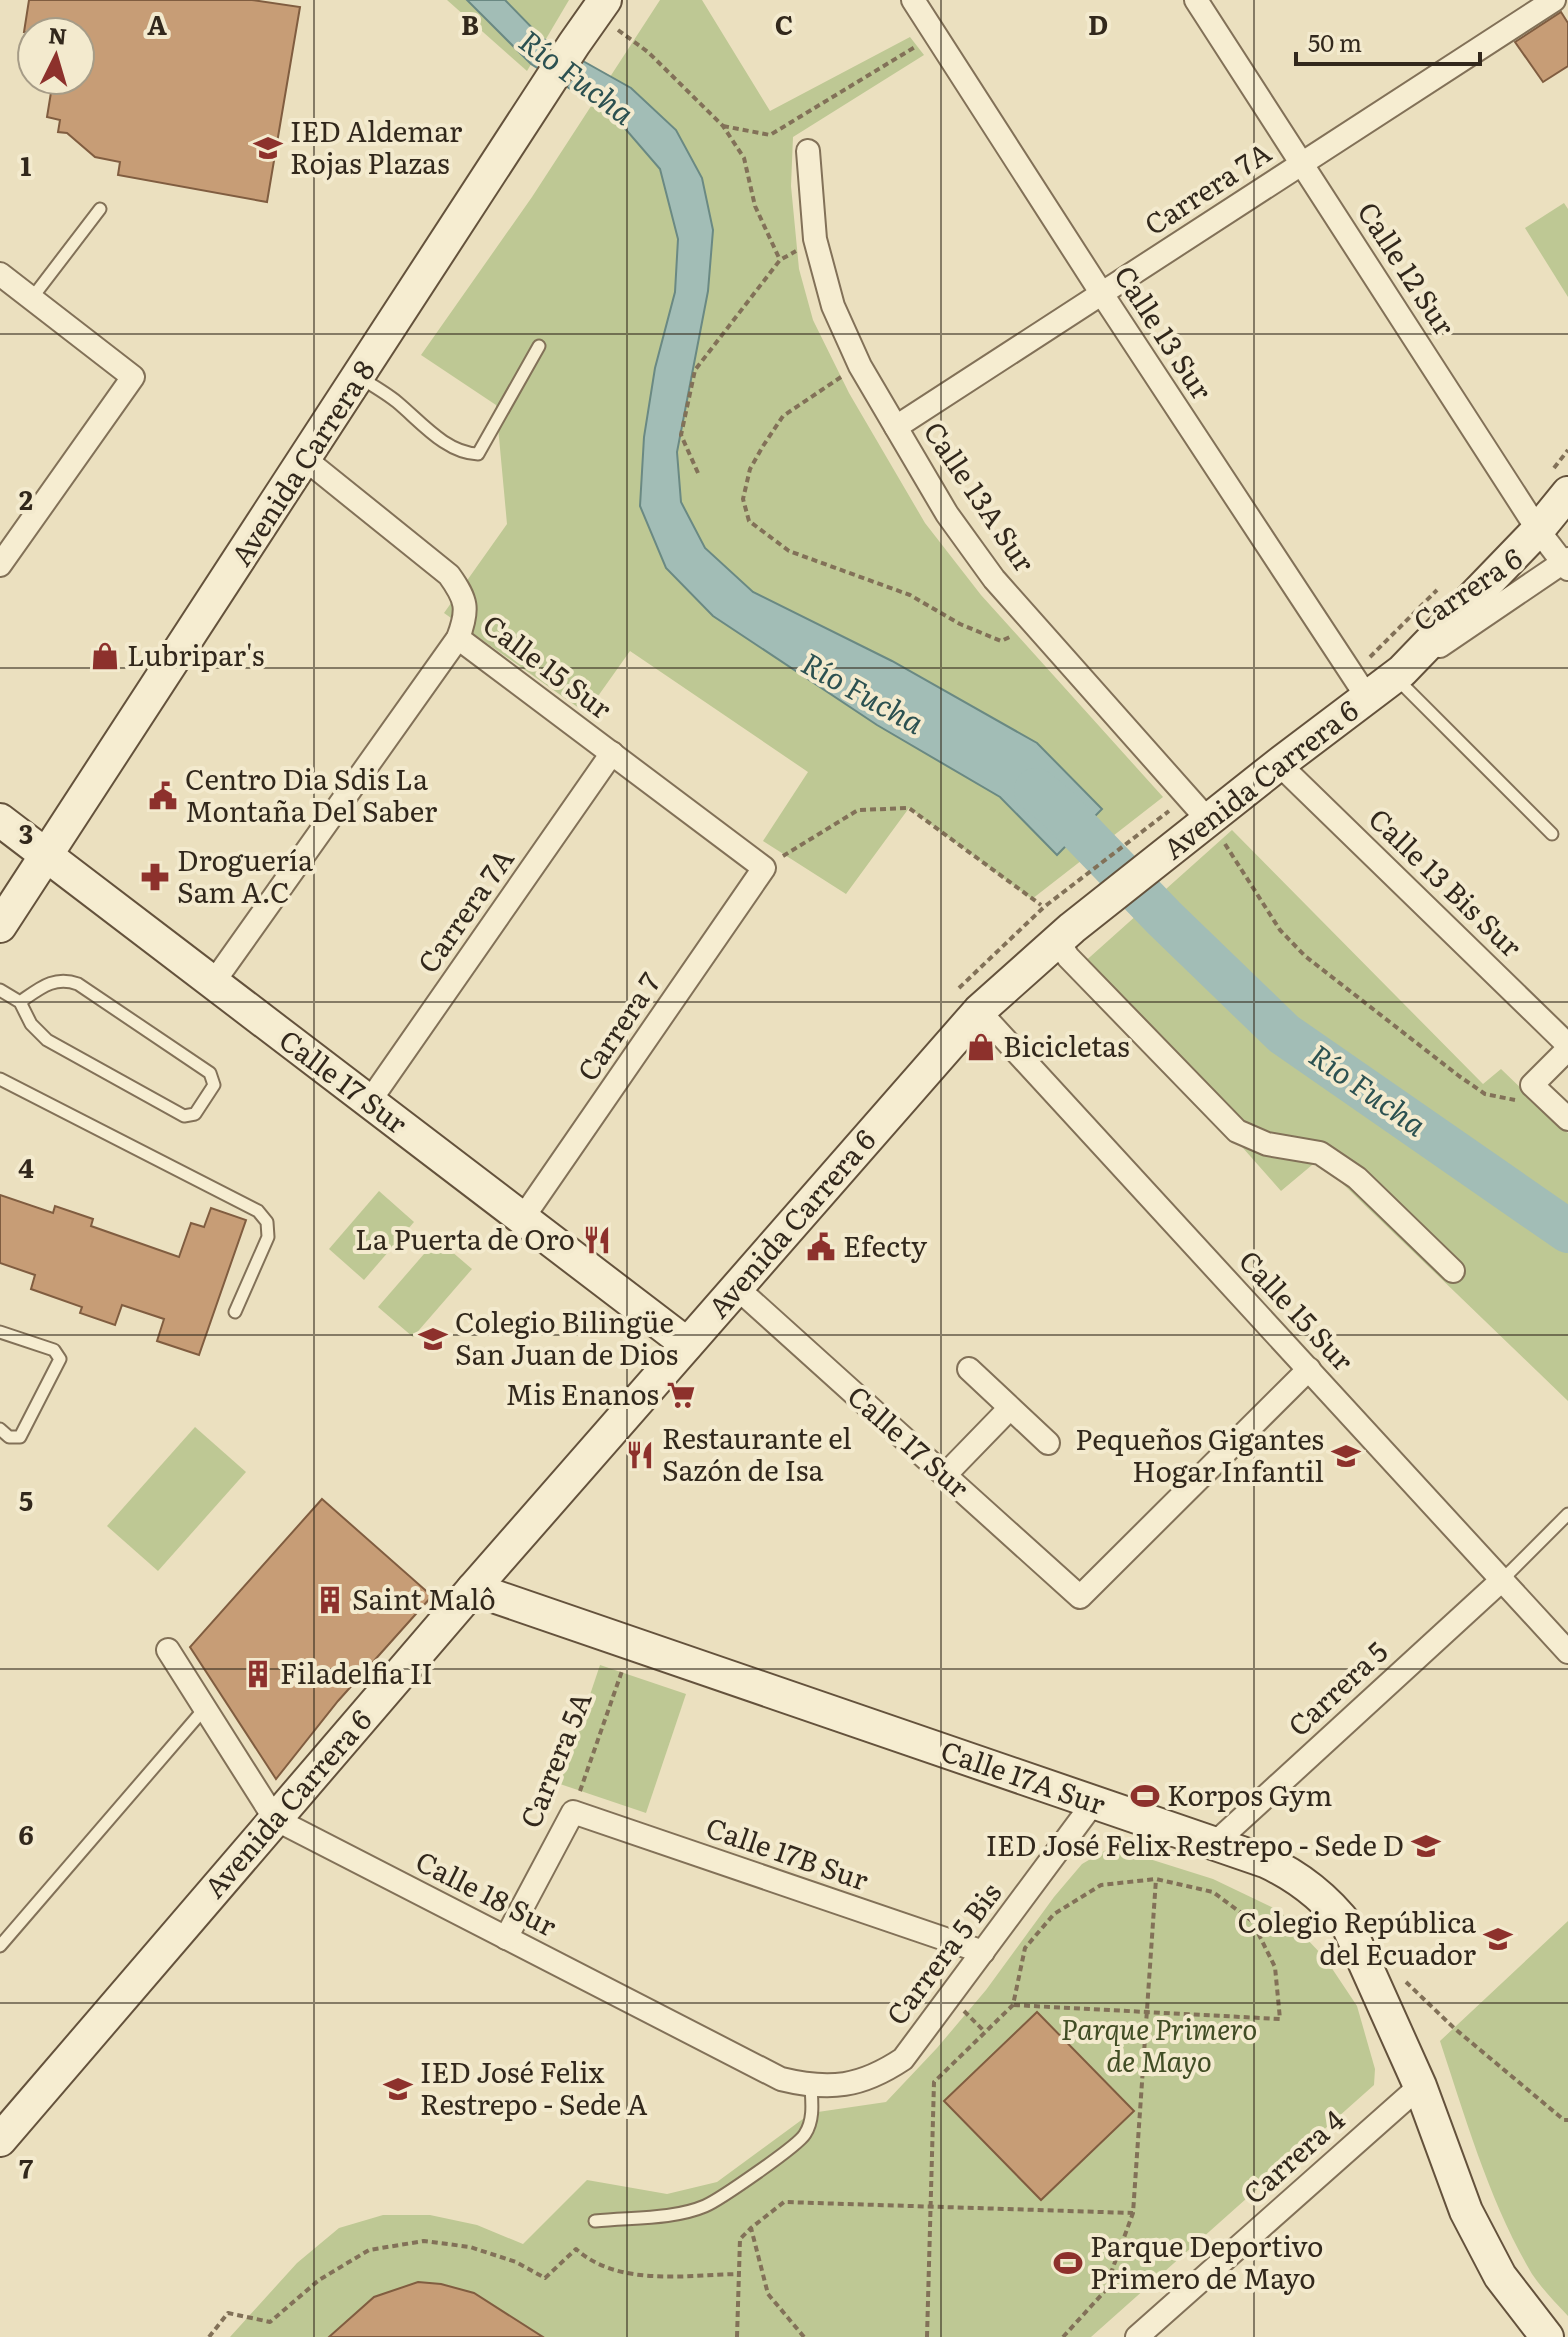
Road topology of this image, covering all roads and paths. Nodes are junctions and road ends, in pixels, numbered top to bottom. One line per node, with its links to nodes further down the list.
1 (913, 0): 5 (street, Calle 13 Sur)
2 (1196, 0): 8 (street, Calle 12 Sur)
3 (1554, 0): 8 (street, Carrera 7A)
4 (610, 14): 6 (path); 17 (main road, Avenida Carrera 8)
5 (936, 35): 6 (path); 13 (street, Calle 13 Sur)
6 (723, 126): 11 (path)
7 (808, 151): 10 (street, Calle 13A Sur)
8 (1302, 163): 13 (street, Carrera 7A); 22 (street, Calle 12 Sur)
9 (100, 209): 14 (lane)
10 (815, 239): 11 (path); 16 (street, Calle 13A Sur)
11 (780, 260): 20 (path)
12 (0, 274): 14 (street)
13 (1102, 294): 18 (street, Carrera 7A); 28 (street, Calle 13 Sur)
14 (32, 298): 24 (street)
15 (539, 346): 17 (lane)
16 (860, 366): 18 (street, Calle 13A Sur); 25 (path)
17 (359, 376): 19 (main road, Avenida Carrera 8)
18 (896, 427): 25 (street, Calle 13A Sur)
19 (305, 459): 26 (street, Calle 15 Sur); 35 (main road, Avenida Carrera 8)
20 (698, 473)
21 (1568, 493): 22 (main road, Avenida Carrera 6)
22 (1538, 530): 23 (street, Calle 12 Sur); 27 (main road, Avenida Carrera 6)
23 (1566, 564): 27 (street, Carrera 6)
24 (0, 565)
25 (1036, 626): 32 (street, Calle 13A Sur)
26 (458, 638): 29 (street, Calle 15 Sur); 41 (street)
27 (1399, 674): 28 (main road, Avenida Carrera 6); 33 (lane)
28 (1367, 697): 30 (main road, Avenida Carrera 6)
29 (612, 753): 36 (street, Calle 15 Sur); 48 (street, Carrera 7A)
30 (1279, 764): 32 (main road, Avenida Carrera 6); 45 (street, Calle 13 Bis Sur)
31 (0, 820): 35 (main road, Calle 17 Sur)
32 (1216, 831): 40 (main road, Avenida Carrera 6); 47 (path)
33 (1552, 834)
34 (1138, 835): 37 (path)
35 (46, 856): 39 (main road, Avenida Carrera 8); 41 (main road, Calle 17 Sur)
36 (764, 868): 38 (path); 50 (street, Carrera 7)
37 (1088, 873)
38 (1041, 905)
39 (0, 926)
40 (1058, 940): 44 (main road, Avenida Carrera 6); 51 (street)
41 (213, 983): 48 (main road, Calle 17 Sur)
42 (0, 990): 43 (lane)
43 (20, 1002): 43 (lane)
44 (979, 1011): 52 (main road, Avenida Carrera 6); 57 (street, Calle 15 Sur)
45 (1568, 1047): 47 (street)
46 (0, 1079): 53 (lane)
47 (1525, 1092): 49 (street)
48 (369, 1102): 50 (main road, Calle 17 Sur)
49 (1568, 1119)
50 (522, 1219): 55 (main road, Calle 17 Sur)
51 (1453, 1271)
52 (736, 1287): 55 (main road, Avenida Carrera 6); 61 (street, Calle 17 Sur)
53 (235, 1312)
54 (0, 1332): 59 (lane)
55 (687, 1344): 64 (main road, Avenida Carrera 6)
56 (969, 1369): 58 (street)
57 (1309, 1369): 61 (street, Calle 17 Sur); 63 (street, Calle 15 Sur)
58 (1010, 1408): 60 (street); 61 (street)
59 (0, 1429)
60 (1048, 1443)
61 (945, 1475)
62 (1568, 1514): 63 (lane)
63 (1503, 1579): 67 (street, Calle 15 Sur); 72 (street, Carrera 5)
64 (473, 1589): 65 (main road, Calle 17A Sur); 71 (main road, Avenida Carrera 6)
65 (632, 1643): 69 (main road, Calle 17A Sur); 70 (path, Carrera 5A)
66 (168, 1650): 68 (street)
67 (1568, 1652)
68 (205, 1708): 71 (street); 75 (lane)
69 (1094, 1802): 72 (main road, Calle 17A Sur); 76 (street, Carrera 5 Bis)
70 (573, 1812): 74 (street, Carrera 5A); 76 (street, Calle 17B Sur)
71 (275, 1819): 74 (street, Calle 18 Sur); 84 (main road, Avenida Carrera 6)
72 (1215, 1843): 81 (main road, Calle 17A Sur)
73 (1156, 1879): 77 (path); 78 (path); 78 (path)
74 (506, 1938): 82 (street, Calle 18 Sur)
75 (0, 1946)
76 (983, 1952): 80 (street, Carrera 5 Bis)
77 (1013, 2005): 78 (path); 85 (path)
78 (1147, 2012): 86 (path)
79 (1454, 2028): 83 (path)
80 (855, 2083): 82 (street, Calle 18 Sur)
81 (1420, 2086): 95 (street, Carrera 4); 96 (main road, Calle 17A Sur)
82 (811, 2087): 87 (lane)
83 (1568, 2120)
84 (0, 2140)
85 (930, 2206): 86 (path); 88 (path); 93 (path)
86 (1133, 2213): 94 (path)
87 (595, 2221)
88 (751, 2228): 89 (path); 92 (path)
89 (739, 2274): 90 (path); 91 (path)
90 (209, 2337)
91 (737, 2337)
92 (804, 2337)
93 (927, 2337)
94 (1063, 2337)
95 (1137, 2337)
96 (1547, 2337)

